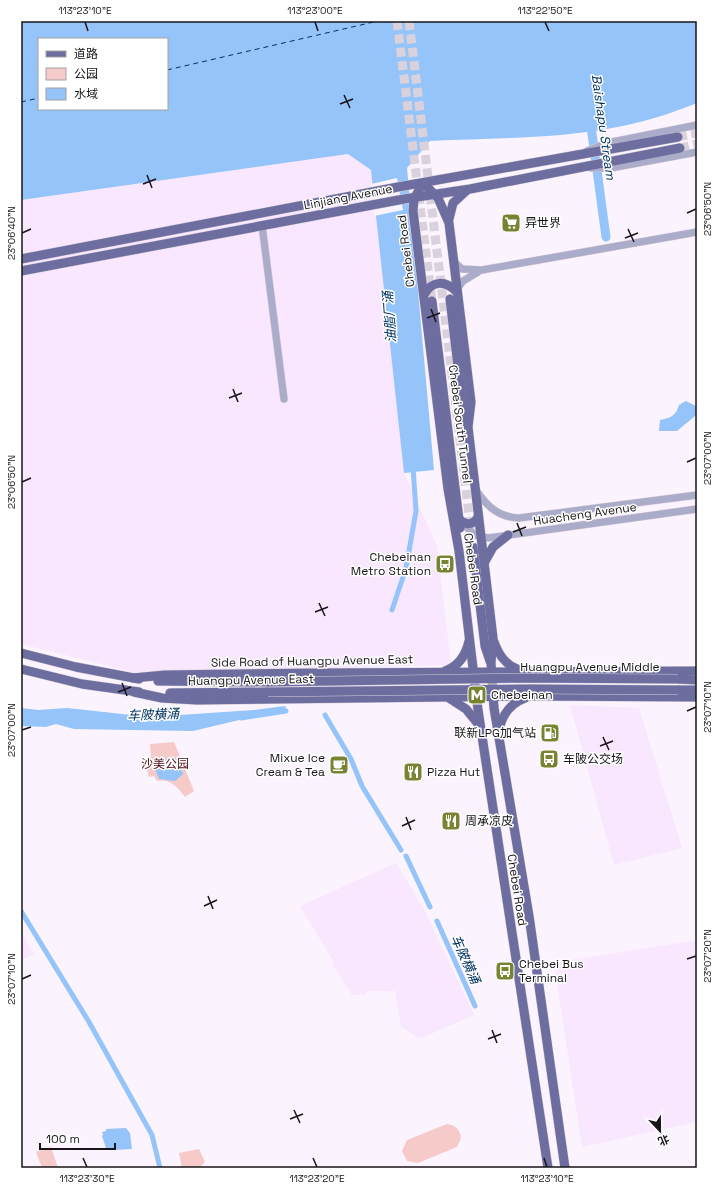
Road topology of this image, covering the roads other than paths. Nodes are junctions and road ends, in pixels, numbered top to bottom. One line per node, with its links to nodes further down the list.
1 (697, 125): 3 (street)
2 (678, 137): 3 (main road, Linjiang Avenue)
3 (607, 147): 7 (main road, Linjiang Avenue)
4 (680, 148): 6 (main road, Linjiang Avenue)
5 (697, 152): 6 (street)
6 (610, 164): 8 (main road, Linjiang Avenue)
7 (423, 183): 9 (main road, Chebei Road); 10 (main road, Chebei Road); 14 (main road, Linjiang Avenue)
8 (470, 189): 9 (main road, Linjiang Avenue); 11 (main road)
9 (435, 194): 10 (main road, Linjiang Avenue); 11 (main road, Chebei Road)
10 (414, 197): 12 (main road, Linjiang Avenue); 21 (main road, Chebei Road)
11 (449, 223): 17 (main road, Chebei Road)
12 (262, 225): 15 (main road, Linjiang Avenue); 24 (street)
13 (697, 232): 19 (street)
14 (84, 247): 15 (main road); 16 (main road, Linjiang Avenue)
15 (87, 258): 18 (main road, Linjiang Avenue)
16 (21, 259)
17 (453, 262): 19 (street); 20 (main road, Chebei Road)
18 (21, 270)
19 (482, 270): 20 (street)
20 (457, 290): 21 (main road); 25 (main road, Chebei Road)
21 (424, 295): 34 (main road, Chebei Road)
22 (450, 299): 25 (main road)
23 (432, 301): 30 (main road, Chebei South Tunnel)
24 (284, 400)
25 (468, 427): 26 (main road, Chebei Road)
26 (475, 489): 27 (street, Huacheng Avenue); 29 (main road, Chebei Road)
27 (697, 495)
28 (697, 509): 31 (street, Huacheng Avenue)
29 (478, 517): 30 (main road); 32 (main road, Chebei Road)
30 (459, 519): 32 (street); 34 (main road, Chebei South Tunnel)
31 (508, 535): 32 (street, Huacheng Avenue); 35 (main road)
32 (481, 537): 35 (main road, Chebei Road)
33 (473, 547): 40 (main road)
34 (460, 551): 36 (main road, Chebei Road)
35 (484, 565): 37 (main road, Chebei Road)
36 (470, 635): 47 (main road); 48 (main road, Chebei Road)
37 (493, 638): 40 (main road, Chebei Road); 42 (main road)
38 (21, 653): 39 (main road, Huangpu Avenue East)
39 (45, 659): 49 (main road); 50 (main road, Huangpu Avenue East)
40 (491, 667): 42 (main road, Side Road of Huangpu Avenue East); 48 (main road, Side Road of Huangpu Avenue East); 62 (main road, Chebei Road)
41 (21, 669): 49 (main road, Huangpu Avenue East)
42 (522, 671): 43 (main road, Side Road of Huangpu Avenue East)
43 (542, 671): 44 (main road, Side Road of Huangpu Avenue East); 58 (main road)
44 (586, 671): 45 (main road, Side Road of Huangpu Avenue East); 63 (main road)
45 (697, 671)
46 (403, 672): 47 (main road, Side Road of Huangpu Avenue East); 50 (main road, Side Road of Huangpu Avenue East); 64 (main road)
47 (433, 672): 48 (main road, Side Road of Huangpu Avenue East); 59 (main road)
48 (474, 672): 61 (main road, Chebei Road)
49 (41, 675): 56 (main road, Huangpu Avenue East)
50 (133, 678): 53 (main road, Huangpu Avenue East)
51 (483, 679): 52 (main road, Huangpu Avenue Middle, bridge); 53 (main road, Huangpu Avenue East, bridge)
52 (697, 680)
53 (269, 687): 54 (main road, Huangpu Avenue East, bridge); 56 (main road, Huangpu Avenue East)
54 (484, 689): 55 (main road, Huangpu Avenue Middle, bridge)
55 (697, 690)
56 (134, 692): 64 (main road)
57 (530, 696): 58 (main road); 62 (main road); 67 (main road)
58 (542, 696): 63 (main road)
59 (431, 697): 60 (main road); 64 (main road)
60 (446, 697): 61 (main road); 66 (main road)
61 (476, 697): 62 (main road); 66 (main road, Chebei Road)
62 (493, 697): 67 (main road, Chebei Road)
63 (586, 697): 65 (main road)
64 (402, 698)
65 (697, 698)
66 (480, 728): 68 (main road, Chebei Road)
67 (499, 735): 68 (main road); 69 (main road, Chebei Road)
68 (482, 740): 70 (main road, Chebei Road)
69 (562, 1147): 70 (main road); 72 (main road, Chebei Road)
70 (545, 1149): 71 (main road, Chebei Road)
71 (548, 1168)
72 (565, 1168)

